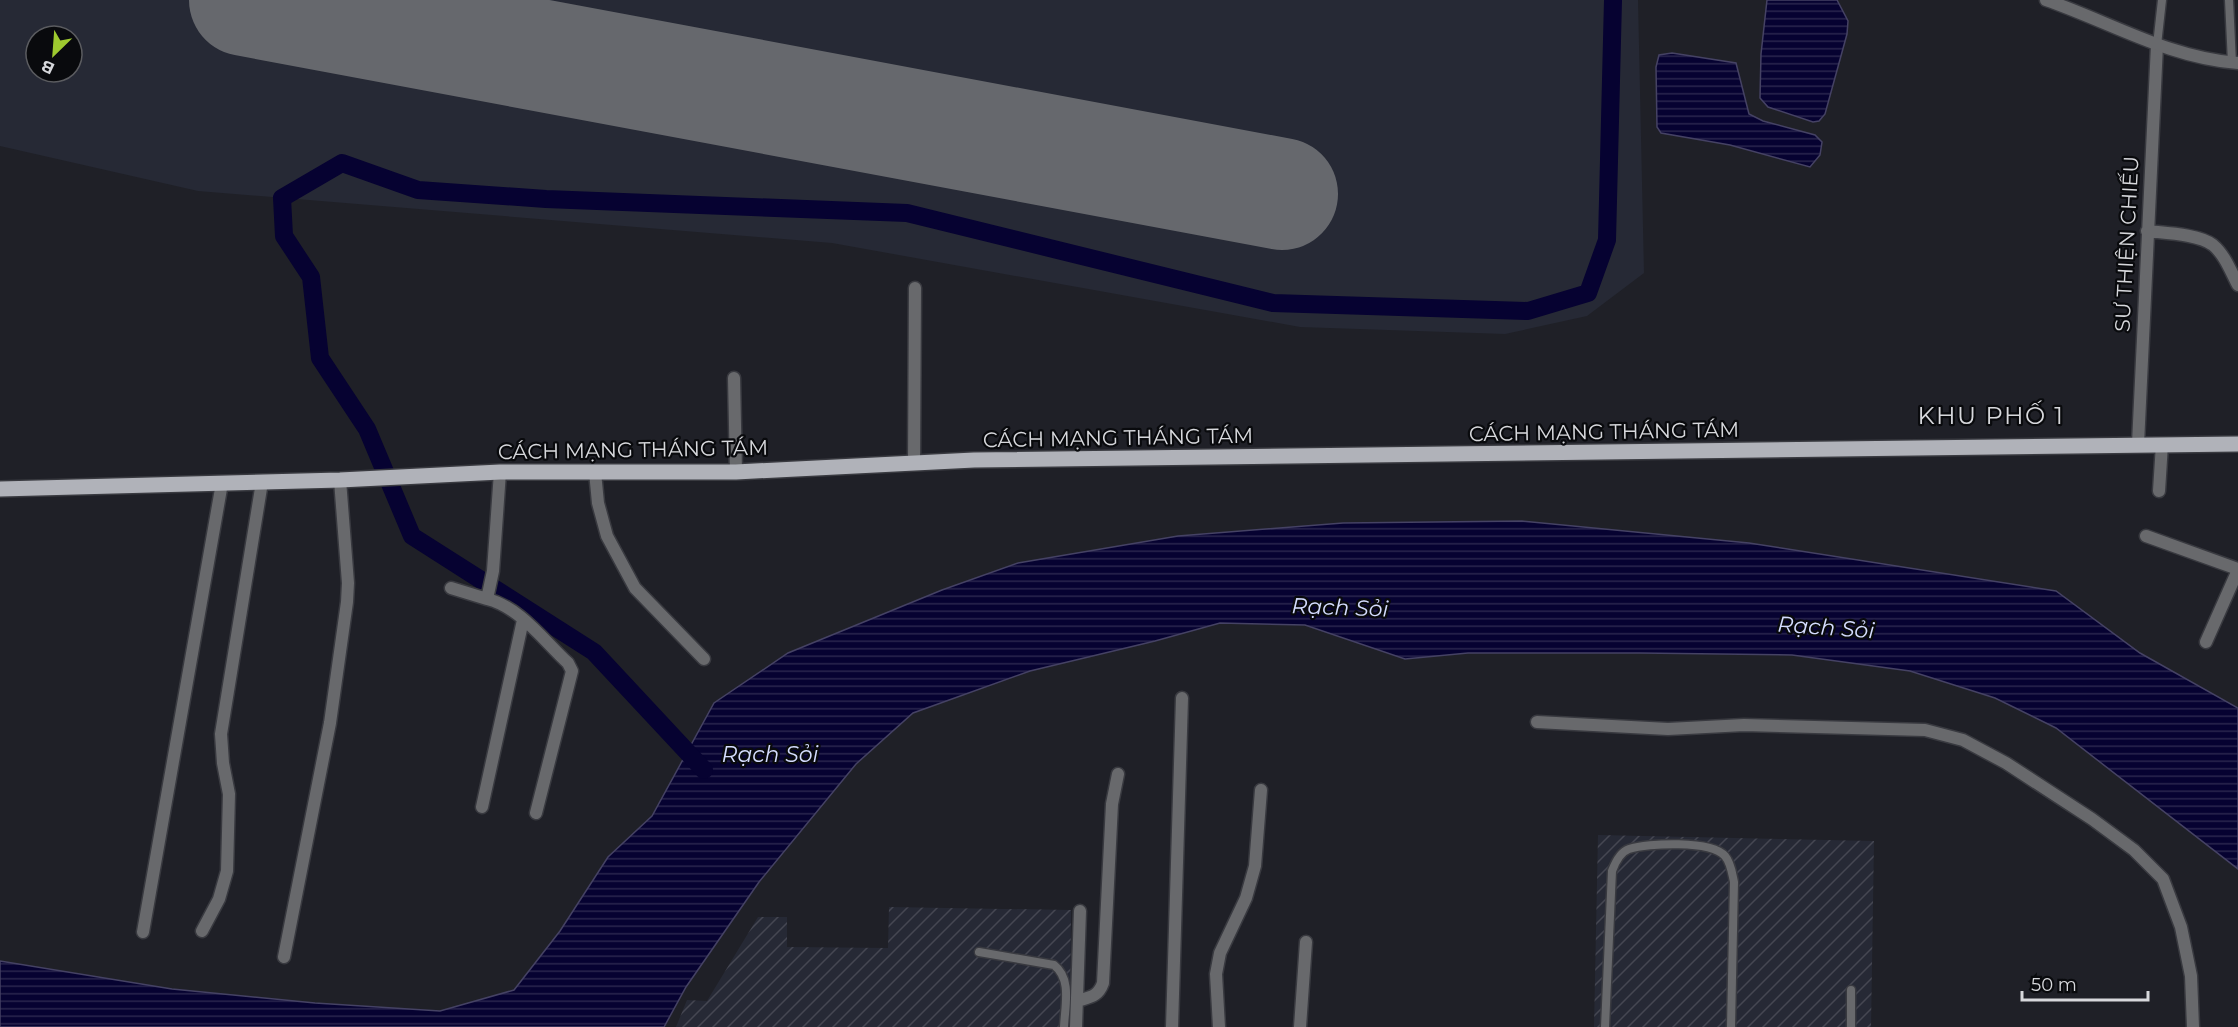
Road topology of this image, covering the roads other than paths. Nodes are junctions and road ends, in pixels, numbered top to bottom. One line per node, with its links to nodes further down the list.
1 (2046, 0): 4 (street)
2 (2162, 0): 4 (lane)
3 (2229, 0): 5 (lane)
4 (2157, 45): 5 (street); 6 (street, SƯ THIỆN CHIẾU)
5 (2235, 63)
6 (2147, 231): 7 (street); 10 (street, SƯ THIỆN CHIẾU)
7 (2238, 285)
8 (915, 288): 13 (street)
9 (734, 378): 16 (street)
10 (2138, 444): 11 (main road, CÁCH MẠNG THÁNG TÁM); 13 (main road, CÁCH MẠNG THÁNG TÁM)
11 (2162, 444): 12 (main road, CÁCH MẠNG THÁNG TÁM); 21 (street)
12 (2238, 444)
13 (914, 463): 16 (main road, CÁCH MẠNG THÁNG TÁM)
14 (500, 472): 15 (main road, CÁCH MẠNG THÁNG TÁM); 17 (main road, CÁCH MẠNG THÁNG TÁM); 25 (street)
15 (595, 472): 16 (main road, CÁCH MẠNG THÁNG TÁM); 28 (street)
16 (736, 472)
17 (344, 479): 18 (main road, CÁCH MẠNG THÁNG TÁM); 40 (street)
18 (262, 482): 19 (main road, CÁCH MẠNG THÁNG TÁM); 37 (street)
19 (222, 483): 20 (main road, CÁCH MẠNG THÁNG TÁM); 36 (street)
20 (0, 489)
21 (2159, 491)
22 (2146, 537): 23 (street)
23 (2238, 569): 27 (street)
24 (451, 588): 25 (street)
25 (489, 594): 26 (street)
26 (523, 620): 33 (street); 34 (street)
27 (2206, 642)
28 (704, 659)
29 (1182, 698): 45 (street)
30 (1537, 722): 51 (street)
31 (1118, 774): 42 (street)
32 (1262, 790): 46 (street)
33 (482, 807)
34 (536, 813)
35 (1080, 911): 42 (street)
36 (143, 932)
37 (202, 932)
38 (1306, 942): 47 (street)
39 (979, 952): 43 (lane)
40 (284, 957)
41 (1851, 990): 50 (lane)
42 (1077, 1001): 44 (street)
43 (1064, 1027)
44 (1076, 1027)
45 (1172, 1027)
46 (1219, 1027)
47 (1300, 1027)
48 (1605, 1027): 49 (lane)
49 (1731, 1027)
50 (1851, 1027)
51 (2193, 1027)

